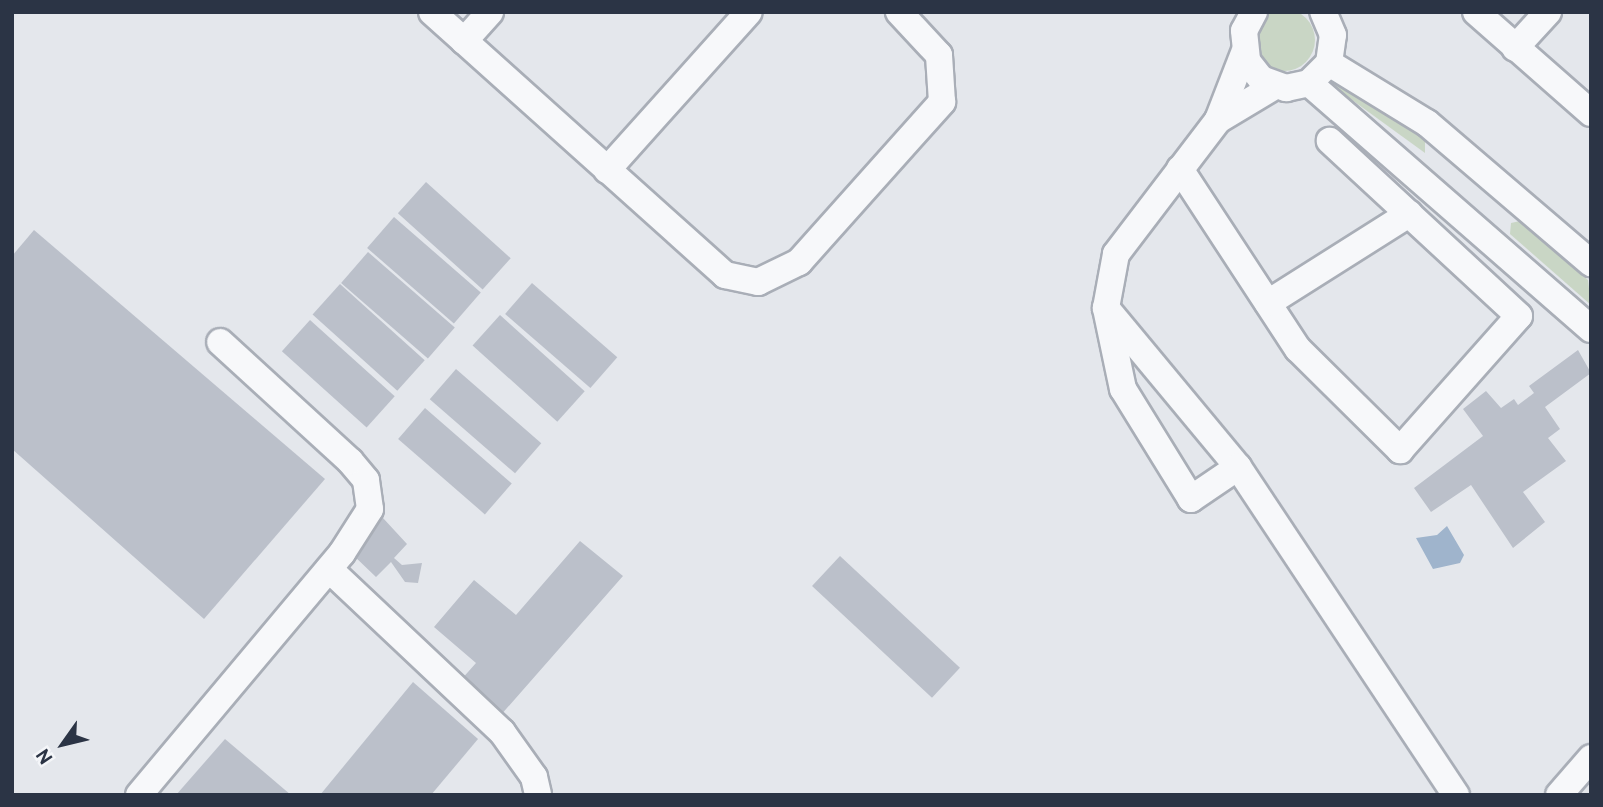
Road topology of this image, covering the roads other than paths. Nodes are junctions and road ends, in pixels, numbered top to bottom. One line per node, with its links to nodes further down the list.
1 (432, 12): 9 (street)
2 (490, 12): 9 (street)
3 (749, 12): 19 (street)
4 (899, 12): 19 (street)
5 (1254, 12): 11 (street)
6 (1323, 12): 12 (street)
7 (1476, 12): 10 (street)
8 (1548, 12): 10 (street)
9 (464, 41): 19 (street)
10 (1515, 48): 15 (street)
11 (1244, 53): 14 (street); 16 (street)
12 (1329, 63): 13 (street); 21 (street)
13 (1309, 83): 14 (street); 24 (street)
14 (1275, 86): 16 (street)
15 (1591, 113)
16 (1218, 120): 18 (street)
17 (1330, 141): 20 (street)
18 (1180, 169): 22 (street); 23 (street)
19 (607, 170)
20 (1409, 214): 22 (street); 22 (street)
21 (1591, 263)
22 (1268, 303)
23 (1106, 307): 26 (street); 26 (street)
24 (1591, 329)
25 (220, 342): 27 (street)
26 (1238, 467): 31 (street)
27 (329, 569): 29 (street); 30 (street)
28 (1591, 758): 32 (street)
29 (139, 795)
30 (538, 795)
31 (1456, 795)
32 (1559, 795)

